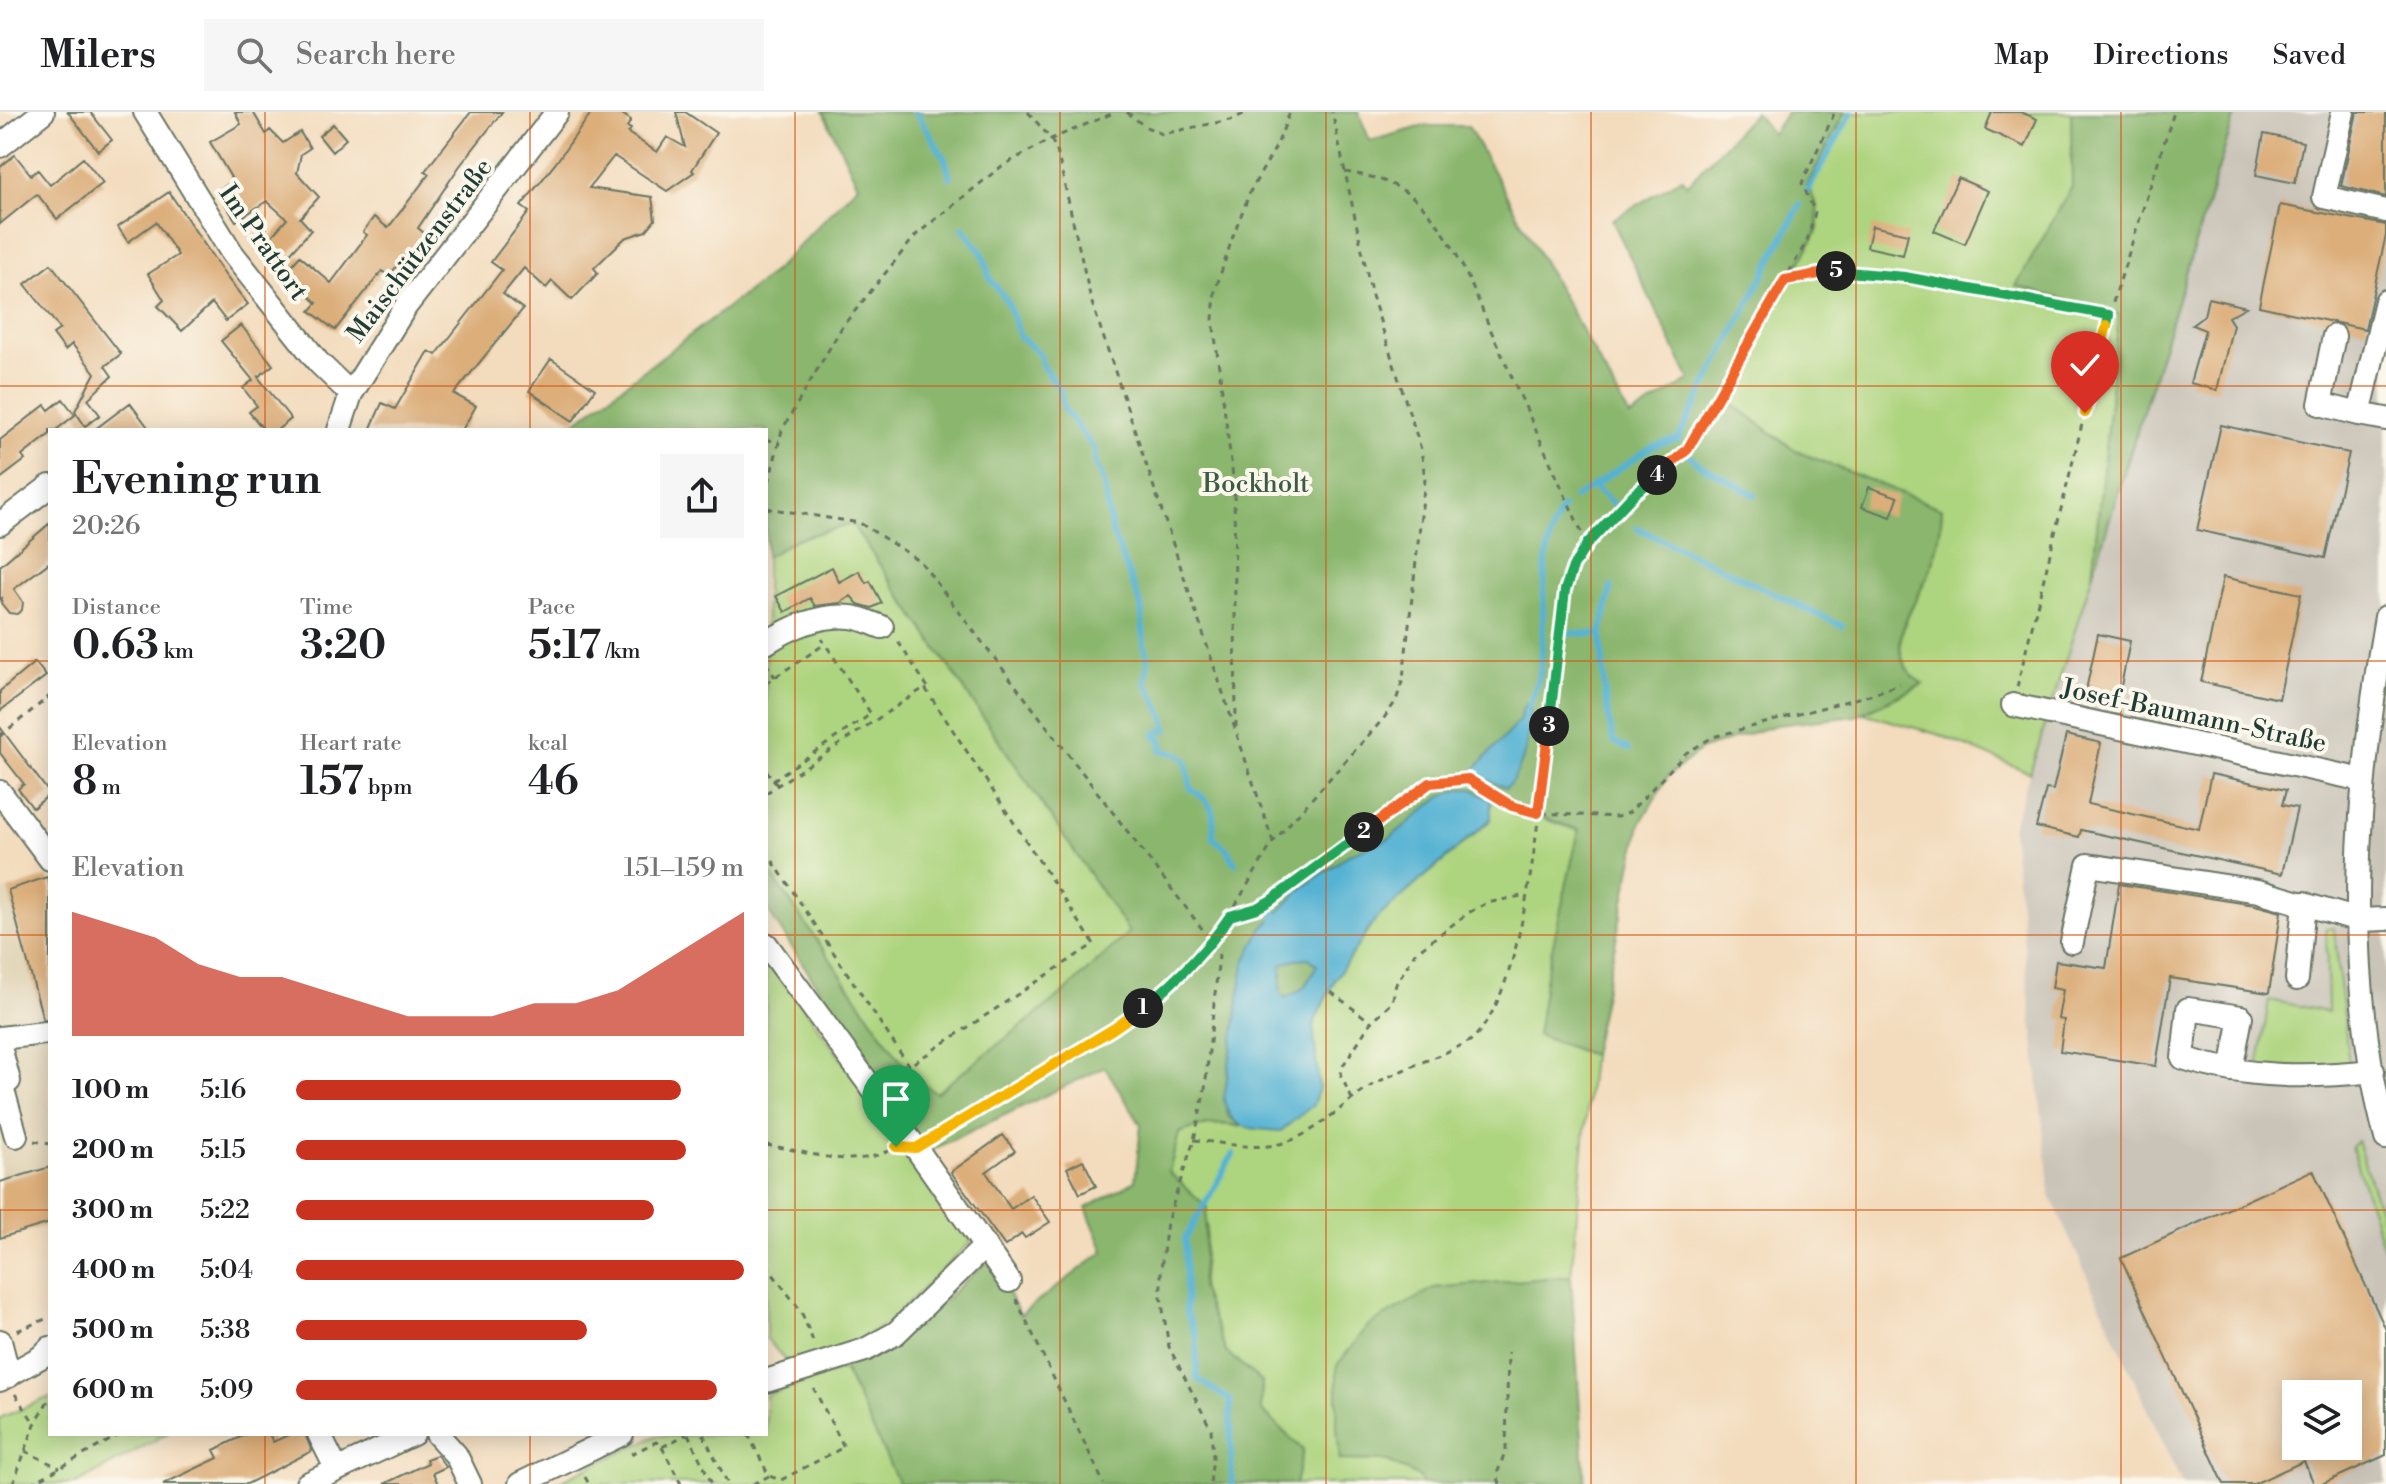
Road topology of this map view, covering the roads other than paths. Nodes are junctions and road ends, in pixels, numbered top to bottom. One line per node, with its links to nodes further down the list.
1 (43, 112): 5 (street)
2 (145, 112): 9 (street, Im Prattort)
3 (557, 112): 9 (street, Maischützenstraße)
4 (2343, 112): 6 (street)
5 (0, 146)
6 (2386, 211)
7 (2386, 301): 10 (street)
8 (2334, 336): 10 (street)
9 (351, 394): 12 (street, Maischützenstraße)
10 (2359, 414): 11 (street)
11 (2386, 419)
12 (340, 428)
13 (48, 488): 14 (street)
14 (0, 524)
15 (2386, 617): 19 (street)
16 (882, 627): 17 (street)
17 (768, 642)
18 (2013, 705): 19 (street, Josef-Baumann-Straße)
19 (2363, 780): 24 (street)
20 (0, 792): 21 (street)
21 (48, 854)
22 (2304, 903): 24 (street); 25 (street); 27 (street)
23 (2386, 919): 24 (street)
24 (2359, 920): 32 (street)
25 (2072, 942)
26 (768, 947): 36 (street)
27 (2297, 979)
28 (45, 1033): 29 (street)
29 (0, 1038)
30 (0, 1047): 33 (street)
31 (2231, 1070): 32 (street)
32 (2373, 1071): 35 (street)
33 (0, 1083): 34 (street)
34 (16, 1136)
35 (2386, 1138)
36 (985, 1246): 37 (street); 41 (street)
37 (1009, 1281)
38 (6, 1337): 40 (street)
39 (48, 1350): 40 (street)
40 (5, 1378)
41 (768, 1381)
42 (320, 1436): 46 (street)
43 (409, 1436): 46 (street)
44 (439, 1436): 48 (street)
45 (618, 1436): 49 (street)
46 (337, 1470): 47 (street)
47 (307, 1484)
48 (470, 1484)
49 (520, 1484)

